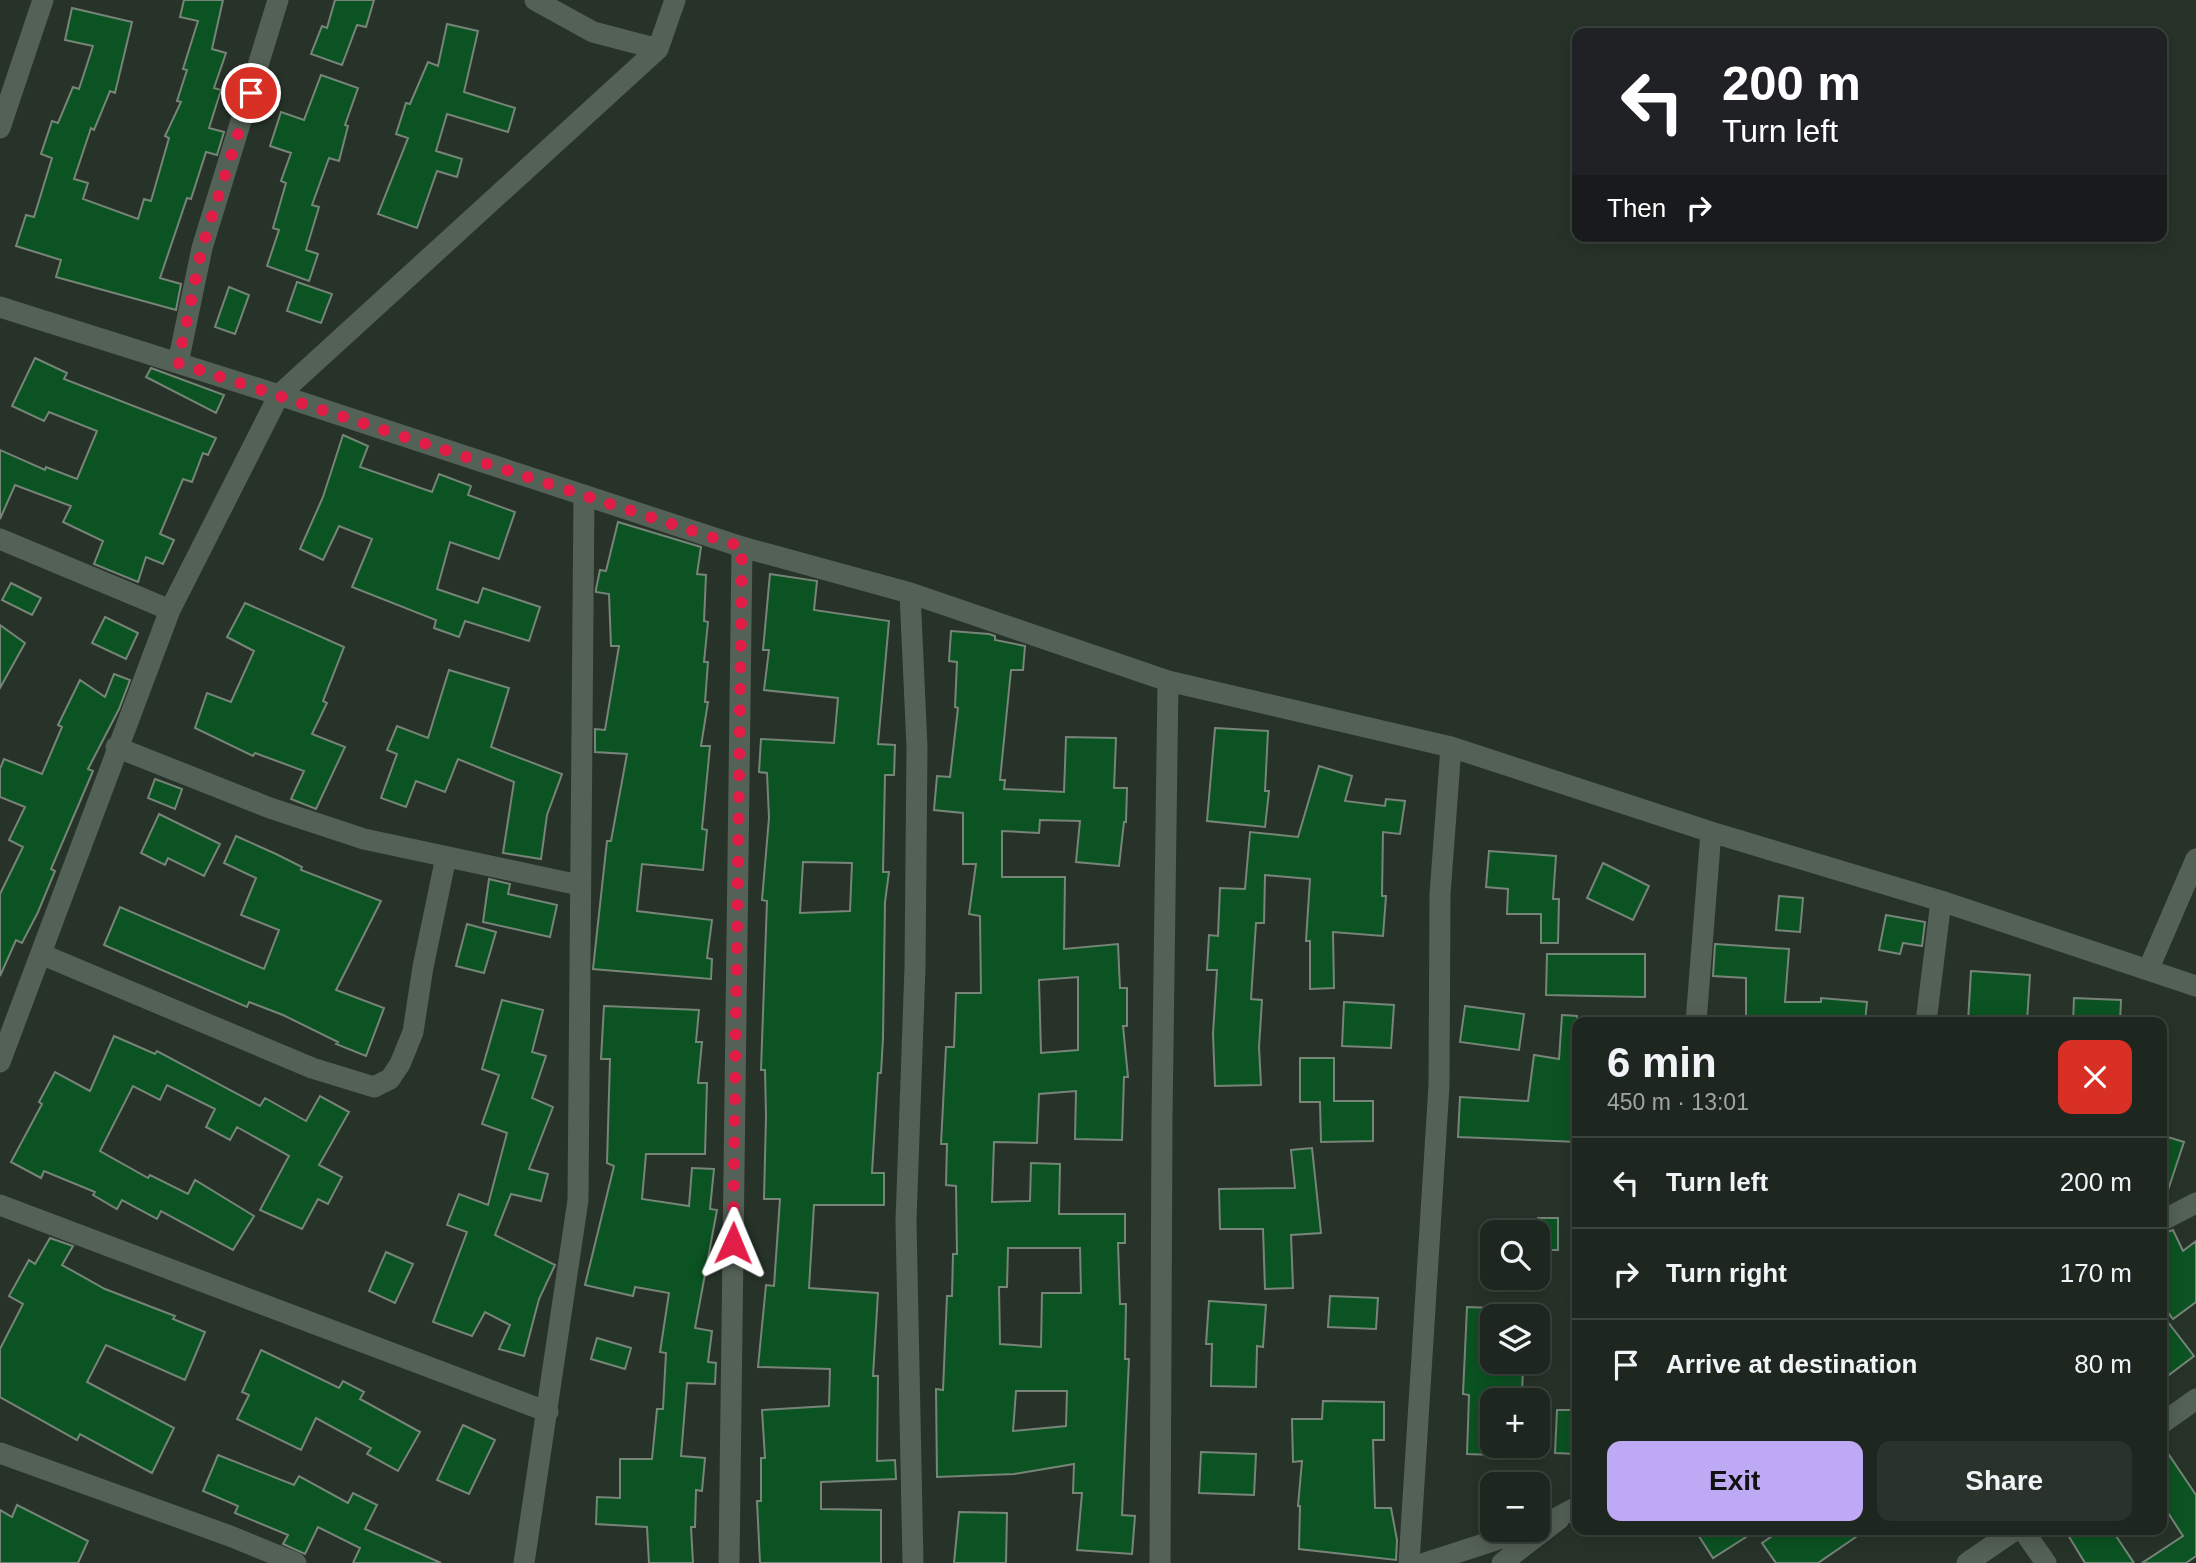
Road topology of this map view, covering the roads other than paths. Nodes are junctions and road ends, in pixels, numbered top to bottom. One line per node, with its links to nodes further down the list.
1 (43, 0): 6 (street)
2 (278, 0): 8 (street)
3 (535, 0): 5 (street)
4 (675, 0): 5 (street)
5 (658, 49): 9 (street)
6 (0, 128)
7 (0, 307): 8 (street)
8 (178, 363): 9 (street)
9 (279, 396): 10 (street); 14 (street)
10 (584, 495): 12 (street); 21 (street)
11 (0, 539): 14 (street)
12 (742, 547): 13 (street); 43 (street)
13 (910, 593): 15 (street); 44 (street)
14 (170, 610): 16 (street)
15 (1168, 681): 17 (street); 45 (street)
16 (116, 747): 19 (street); 23 (street)
17 (1451, 747): 18 (street); 46 (street)
18 (1711, 832): 22 (street); 26 (street)
19 (446, 857): 21 (street); 23 (street)
20 (2196, 859): 24 (street)
21 (579, 885): 33 (street)
22 (1941, 901): 24 (street); 27 (street)
23 (41, 954): 28 (street)
24 (2149, 968): 25 (street)
25 (2196, 986)
26 (1696, 1017)
27 (1927, 1017)
28 (0, 1062)
29 (2196, 1203): 31 (street)
30 (0, 1205): 33 (street)
31 (2167, 1218)
32 (2196, 1399): 34 (street)
33 (548, 1412): 42 (street)
34 (2167, 1420)
35 (0, 1453): 41 (street)
36 (1568, 1513): 37 (street); 48 (street)
37 (1550, 1521)
38 (2008, 1535): 49 (street)
39 (2026, 1535): 50 (street)
40 (1490, 1542): 47 (street)
41 (296, 1563)
42 (524, 1563)
43 (729, 1563)
44 (913, 1563)
45 (1160, 1563)
46 (1409, 1563)
47 (1425, 1563)
48 (1502, 1563)
49 (1967, 1563)
50 (2046, 1563)

